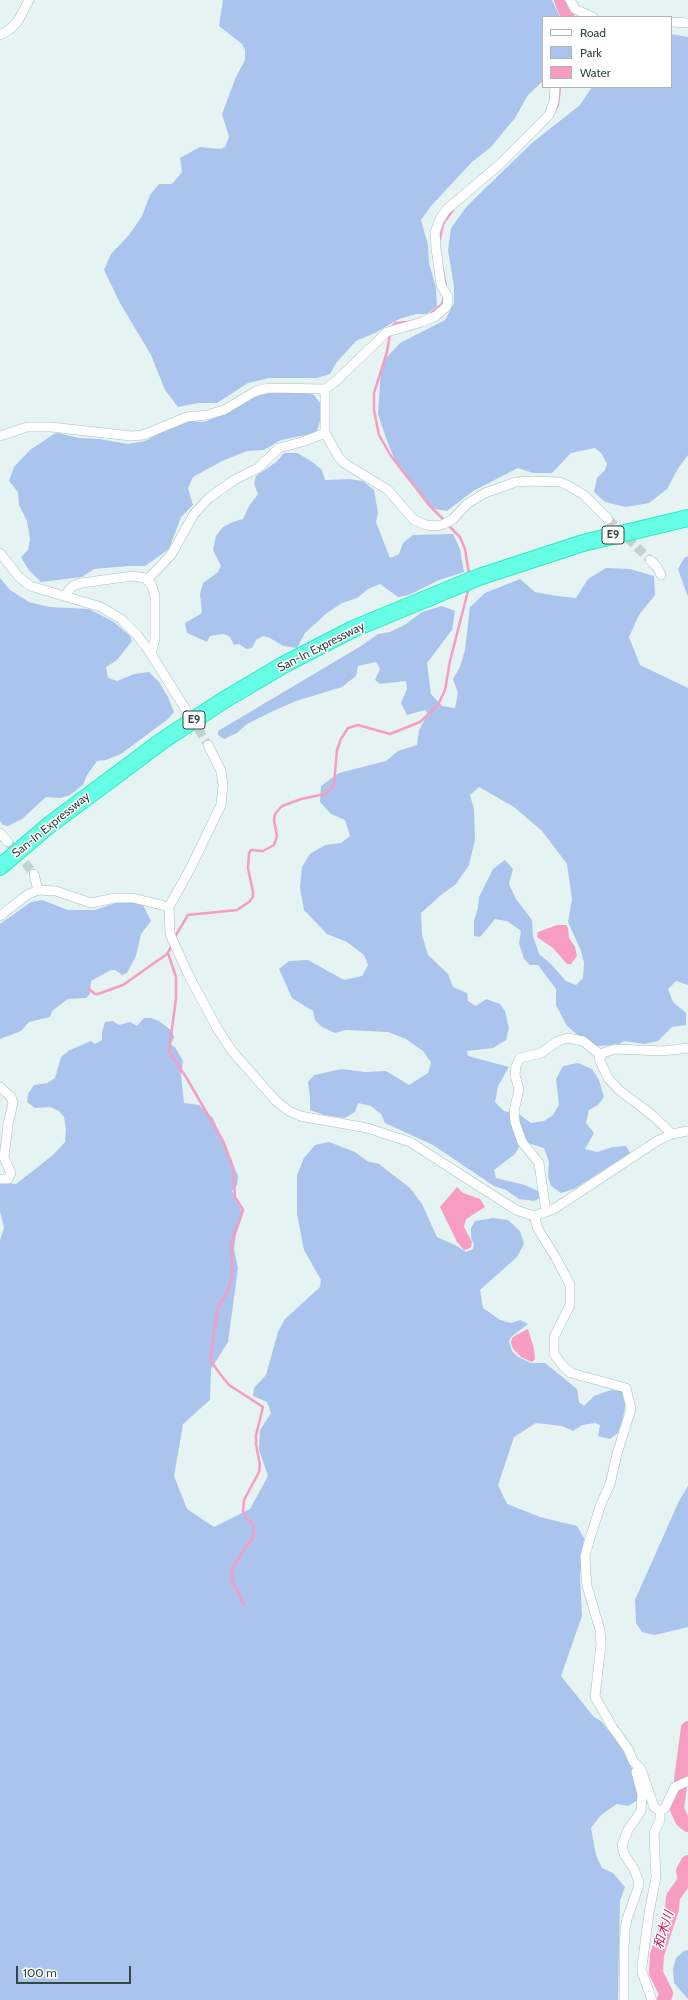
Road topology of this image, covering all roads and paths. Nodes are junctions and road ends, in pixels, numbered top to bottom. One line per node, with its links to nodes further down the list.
1 (29, 0): 7 (street)
2 (570, 0): 3 (street)
3 (575, 13): 4 (street)
4 (588, 16)
5 (672, 22): 6 (street)
6 (688, 23)
7 (0, 34)
8 (555, 88): 9 (street)
9 (325, 389): 10 (street); 11 (street)
10 (325, 433): 13 (street); 17 (street)
11 (0, 436)
12 (688, 518): 24 (highway, San-In Expressway / E9)
13 (608, 519)
14 (0, 553): 18 (street)
15 (650, 560): 16 (street)
16 (661, 575)
17 (147, 580): 18 (street); 19 (street)
18 (64, 596): 19 (street)
19 (151, 654): 20 (street)
20 (186, 710)
21 (208, 745): 27 (street)
22 (0, 833): 23 (street)
23 (8, 842)
24 (0, 867)
25 (34, 874): 26 (street)
26 (38, 890): 27 (street); 28 (street)
27 (169, 907): 36 (street)
28 (0, 916)
29 (688, 1048): 30 (street)
30 (601, 1055): 33 (street); 35 (street)
31 (0, 1088): 34 (street)
32 (688, 1131): 33 (street)
33 (672, 1134): 35 (street)
34 (0, 1179)
35 (546, 1212): 36 (street)
36 (534, 1216): 37 (street)
37 (633, 1761): 39 (street); 40 (street)
38 (683, 1784): 39 (street)
39 (660, 1811): 41 (street)
40 (624, 2000)
41 (652, 2000)

